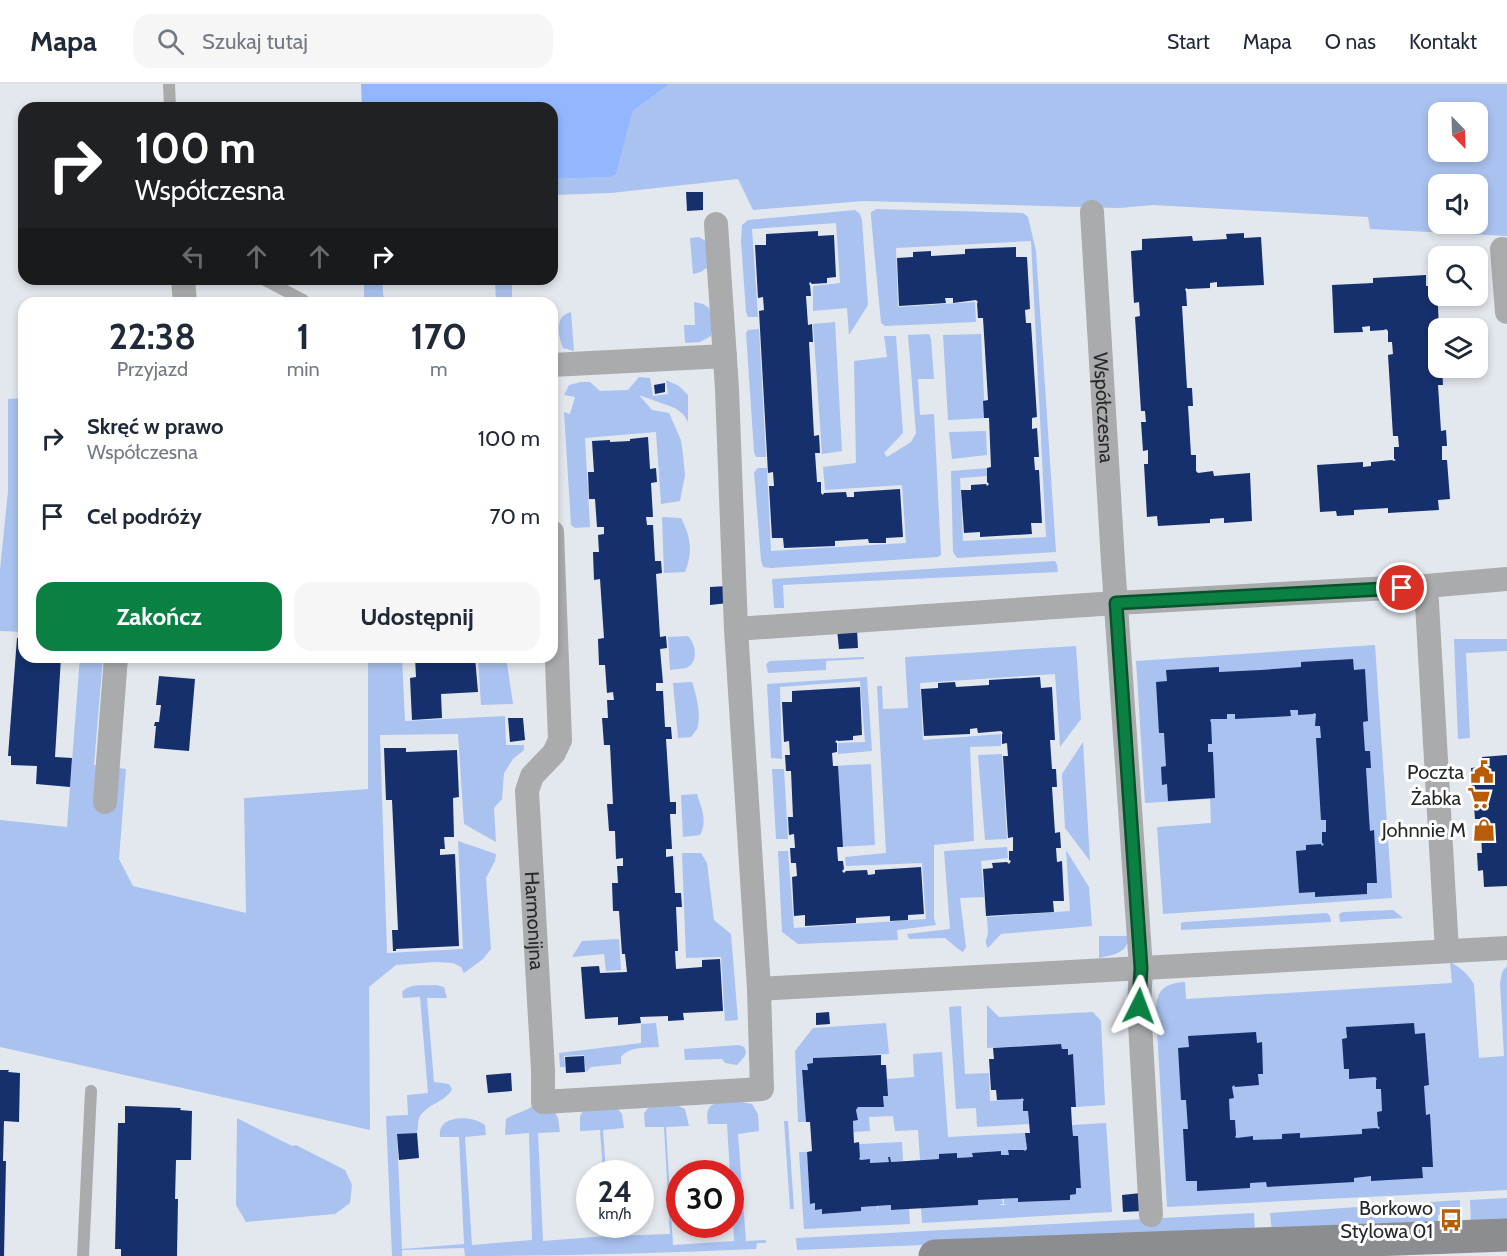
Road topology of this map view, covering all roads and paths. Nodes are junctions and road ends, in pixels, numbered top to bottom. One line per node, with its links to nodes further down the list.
1 (169, 84): 2 (lane)
2 (170, 102)
3 (1092, 212): 13 (street, Współczesna)
4 (716, 224): 9 (street)
5 (1502, 249): 8 (street)
6 (274, 285): 7 (lane)
7 (297, 297)
8 (1507, 312)
9 (725, 356): 10 (street); 14 (street)
10 (558, 365)
11 (1507, 579): 12 (street)
12 (1426, 586): 13 (street); 19 (street)
13 (1116, 603): 14 (street); 20 (street, Współczesna)
14 (736, 628): 21 (street)
15 (116, 663): 17 (street)
16 (557, 663): 21 (street, Harmonijna)
17 (105, 802)
18 (1507, 948): 19 (street)
19 (1448, 951): 20 (street)
20 (1141, 968): 21 (street); 23 (street, Współczesna)
21 (759, 989)
22 (91, 1091): 26 (lane)
23 (1151, 1215)
24 (1507, 1234): 25 (street)
25 (1353, 1248): 27 (street)
26 (83, 1256)
27 (935, 1256)

